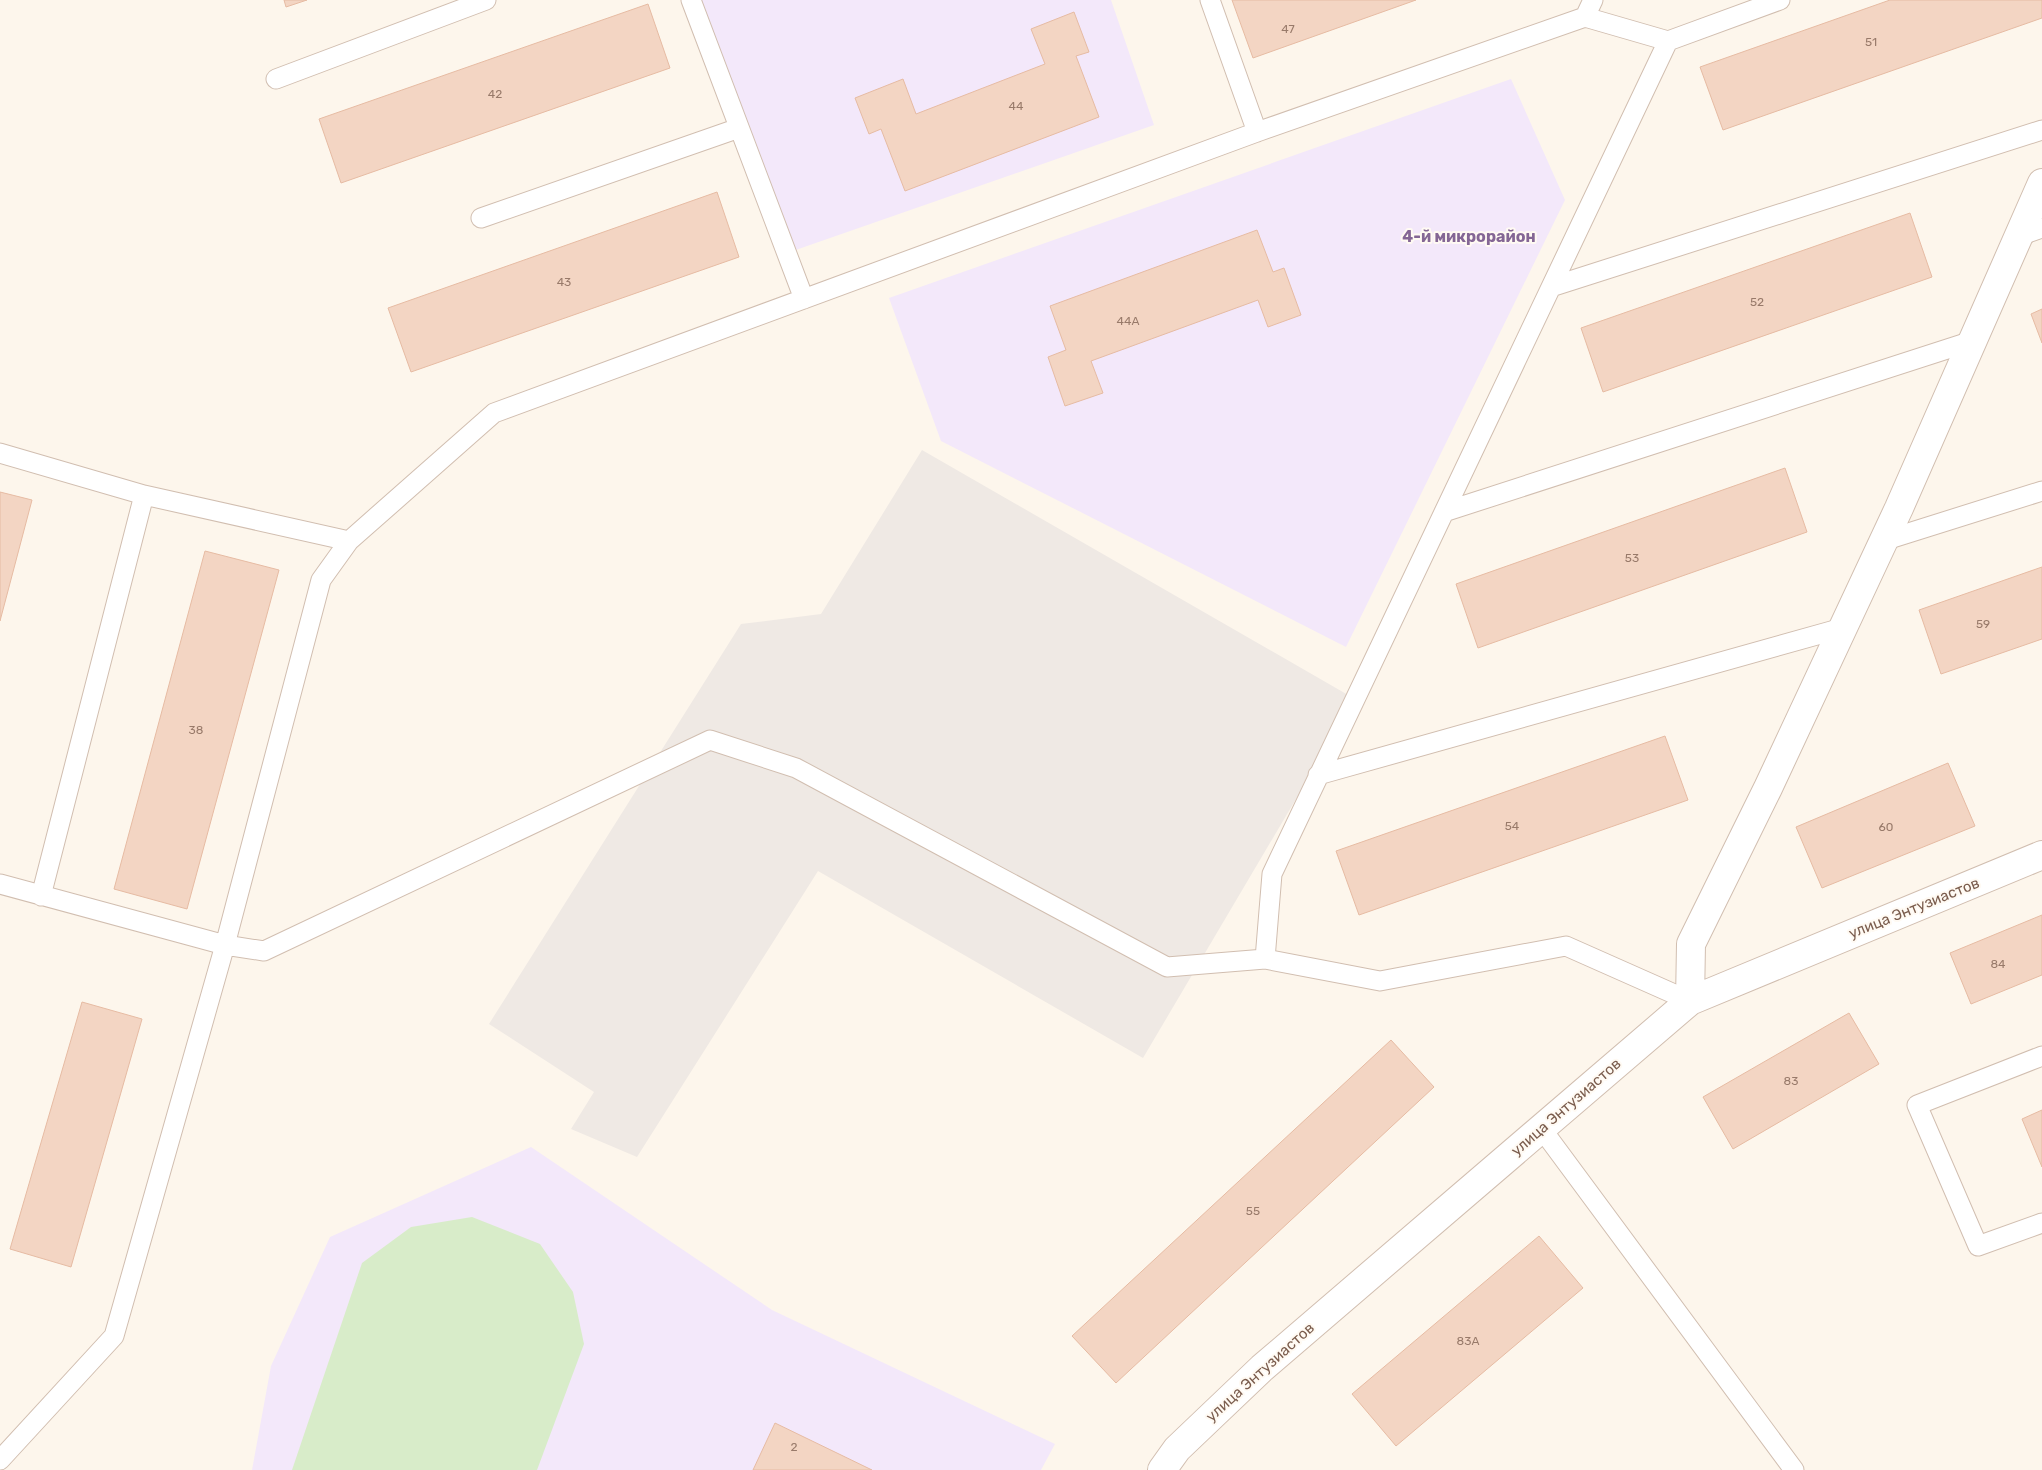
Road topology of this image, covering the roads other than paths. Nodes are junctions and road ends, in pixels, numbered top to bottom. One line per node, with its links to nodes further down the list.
1 (486, 0): 8 (lane)
2 (691, 0): 9 (lane)
3 (1210, 0): 11 (lane)
4 (1593, 0): 6 (lane)
5 (1780, 0): 7 (lane)
6 (1585, 18): 7 (lane); 11 (lane)
7 (1668, 41): 15 (lane)
8 (276, 79)
9 (740, 128): 13 (lane); 16 (lane)
10 (2042, 130): 15 (lane)
11 (1257, 132): 16 (lane)
12 (2042, 183): 14 (street)
13 (481, 218)
14 (2030, 232): 17 (street)
15 (1551, 287): 21 (lane)
16 (804, 299): 22 (lane)
17 (1972, 341): 21 (lane); 23 (street)
18 (0, 453): 20 (lane)
19 (2042, 490): 23 (lane)
20 (144, 495): 22 (lane); 28 (lane)
21 (1444, 512): 25 (lane)
22 (349, 541): 29 (lane)
23 (1883, 541): 24 (street)
24 (1842, 628): 25 (lane); 31 (street)
25 (1318, 775): 30 (lane)
26 (2042, 855): 31 (street, улица Энтузиастов)
27 (0, 884): 28 (lane)
28 (41, 896): 29 (lane)
29 (225, 945): 30 (lane); 35 (lane)
30 (1265, 959): 31 (lane)
31 (1690, 1001): 33 (street, улица Энтузиастов)
32 (2042, 1056): 34 (lane)
33 (1541, 1128): 36 (street, улица Энтузиастов); 37 (lane)
34 (2042, 1223)
35 (0, 1460)
36 (1162, 1470)
37 (1794, 1470)

